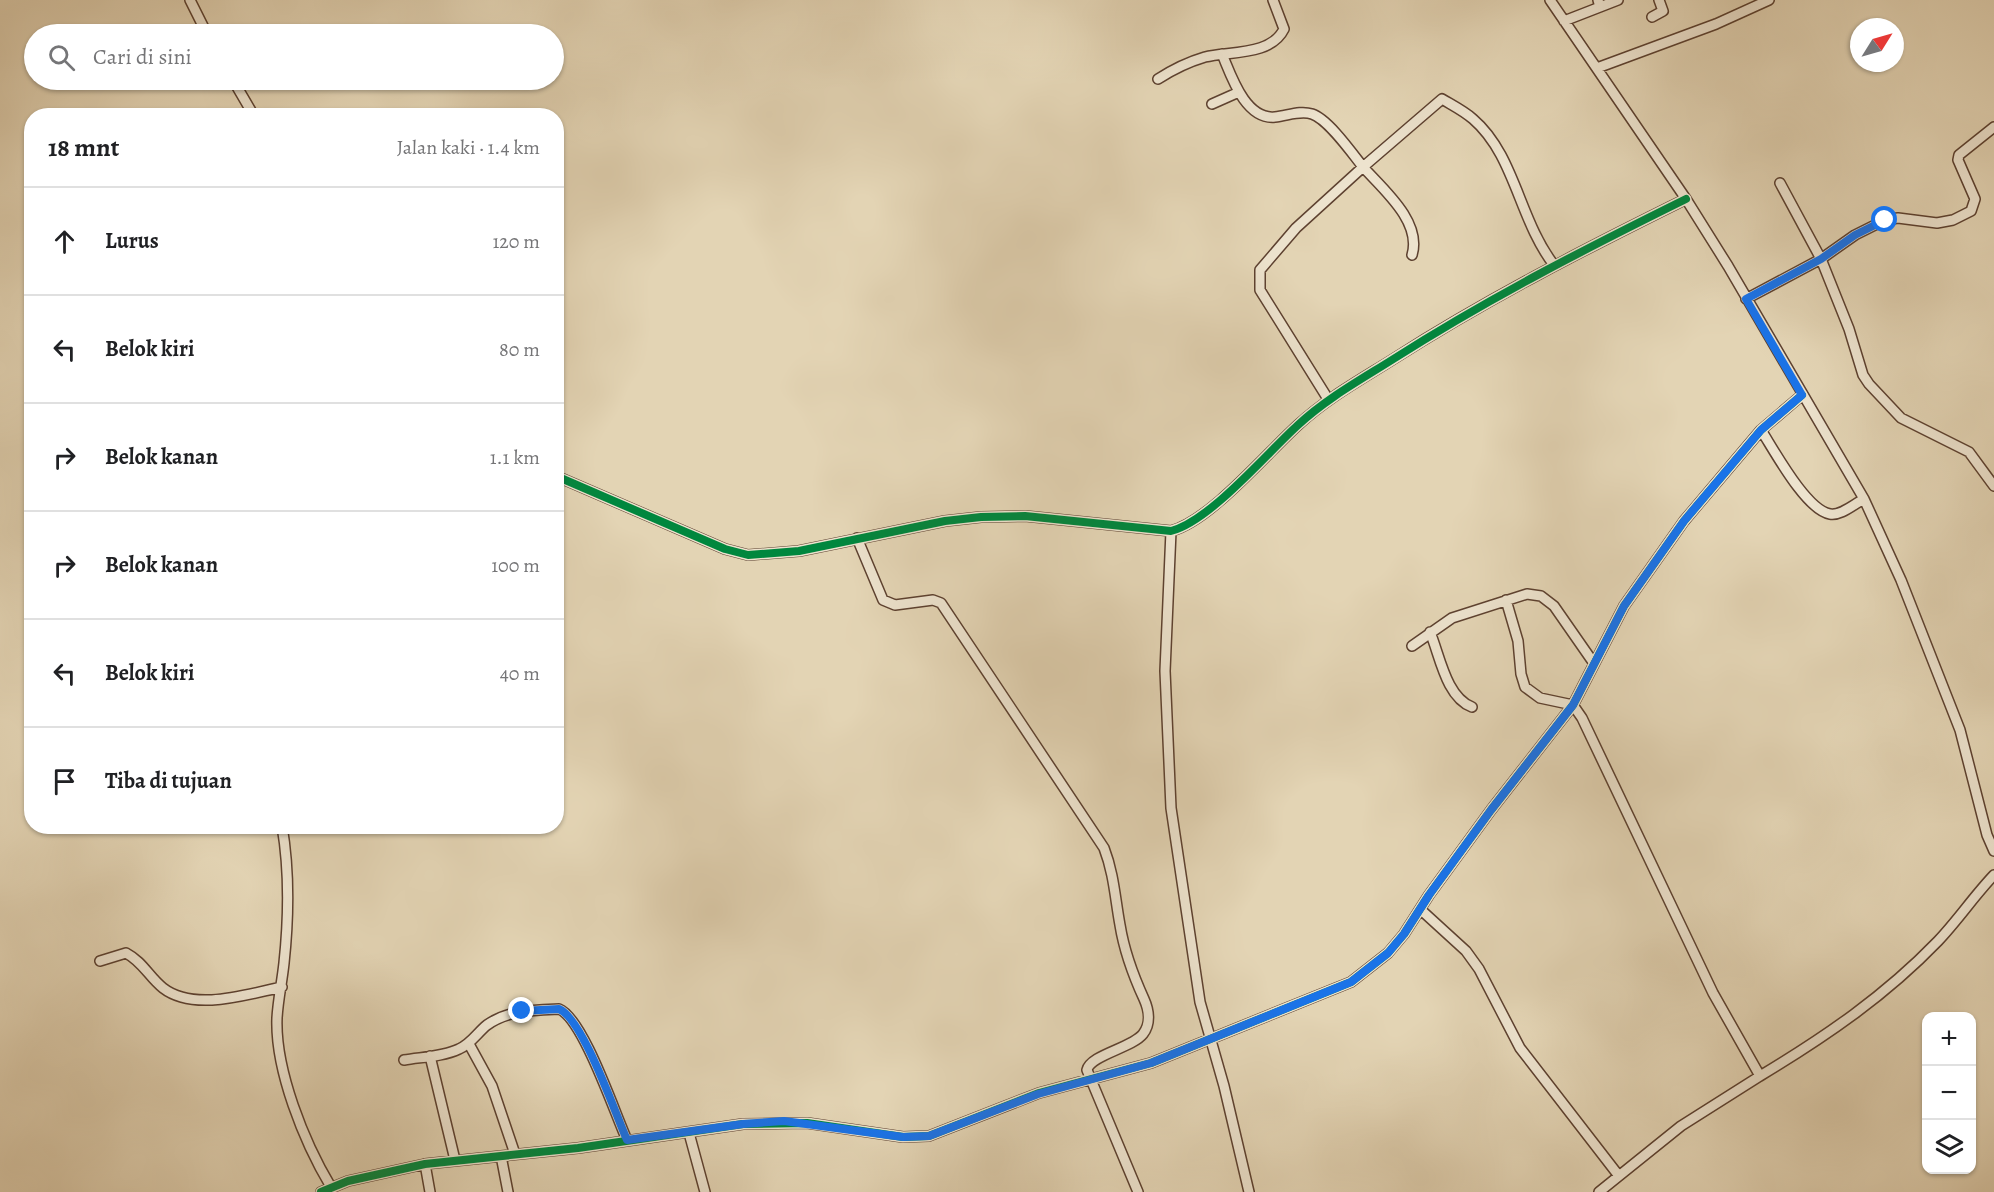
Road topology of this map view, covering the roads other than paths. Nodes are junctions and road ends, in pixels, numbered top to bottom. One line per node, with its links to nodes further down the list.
1 (190, 0): 10 (street)
2 (1273, 0): 11 (street)
3 (1550, 0): 9 (street)
4 (1618, 0): 7 (street)
5 (1659, 0): 8 (street)
6 (1769, 0): 12 (street)
7 (1599, 4): 9 (street)
8 (1652, 17)
9 (1564, 21): 12 (street)
10 (202, 24)
11 (1222, 54): 13 (street); 15 (street)
12 (1597, 68): 21 (street)
13 (1158, 80)
14 (239, 90): 17 (street)
15 (1239, 92): 16 (street); 19 (street)
16 (1212, 104)
17 (249, 108)
18 (1994, 127): 23 (street)
19 (1363, 167): 22 (street); 24 (street); 27 (street)
20 (1780, 183): 23 (street)
21 (1686, 199): 24 (street); 25 (street)
22 (1412, 255)
23 (1821, 259): 25 (street); 30 (street)
24 (1554, 265): 27 (street)
25 (1746, 299): 26 (street)
26 (1802, 395): 28 (street); 31 (street)
27 (1328, 399): 32 (street)
28 (1761, 430): 31 (street); 37 (street)
29 (564, 479): 33 (street)
30 (1994, 486)
31 (1864, 499): 41 (street)
32 (1171, 531): 33 (street); 46 (street)
33 (857, 538): 51 (street)
34 (1506, 600): 35 (street); 37 (street); 38 (street)
35 (1430, 632): 36 (street); 39 (street)
36 (1412, 646)
37 (1593, 662): 38 (street)
38 (1573, 705): 43 (street); 50 (street)
39 (1472, 707)
40 (283, 834): 45 (street)
41 (1994, 851)
42 (1994, 875): 50 (street)
43 (1420, 909): 46 (street); 58 (street)
44 (100, 961): 45 (street)
45 (282, 987): 59 (street)
46 (1209, 1039): 51 (street); 65 (street)
47 (469, 1044): 48 (street); 53 (street); 54 (street)
48 (430, 1056): 49 (street); 56 (street)
49 (404, 1060)
50 (1760, 1076): 58 (street)
51 (1090, 1079): 52 (street); 64 (street)
52 (689, 1133): 53 (street); 63 (street)
53 (627, 1140): 54 (street)
54 (515, 1154): 55 (street)
55 (501, 1156): 56 (street); 62 (street)
56 (455, 1160): 57 (street)
57 (425, 1164): 59 (street); 61 (street)
58 (1619, 1176): 66 (street)
59 (331, 1187): 60 (street)
60 (321, 1192)
61 (430, 1192)
62 (508, 1192)
63 (705, 1192)
64 (1138, 1192)
65 (1249, 1192)
66 (1599, 1192)

